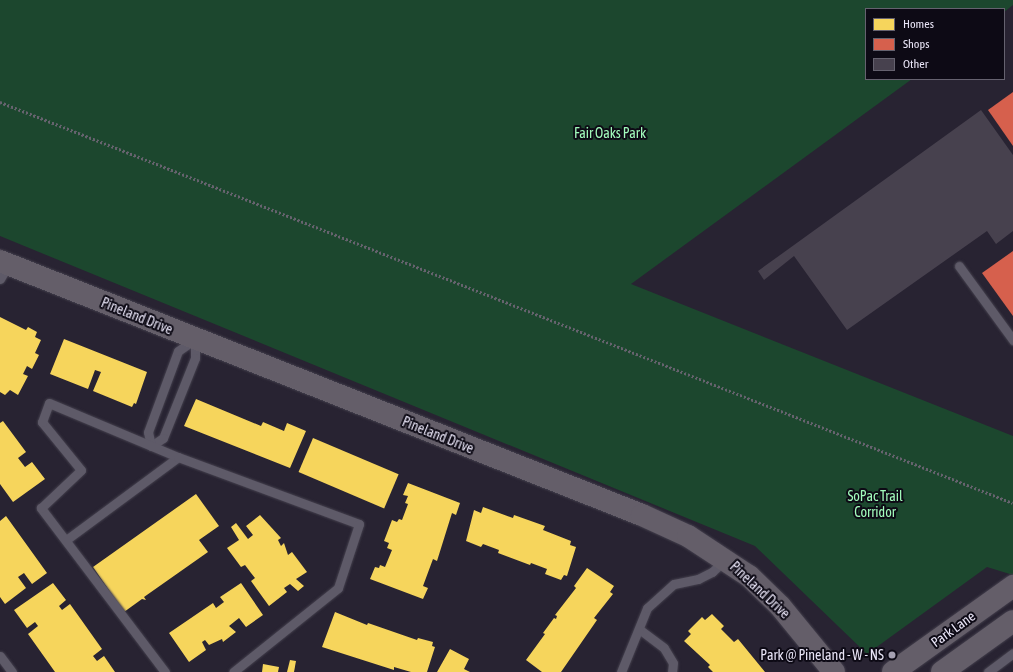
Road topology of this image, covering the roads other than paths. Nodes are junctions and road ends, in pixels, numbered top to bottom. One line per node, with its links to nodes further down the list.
1 (959, 266): 4 (lane)
2 (3, 268): 3 (street, Pineland Drive)
3 (195, 339): 5 (lane); 5 (lane); 8 (street, Pineland Drive)
4 (1013, 340)
5 (151, 446): 6 (lane); 7 (lane)
6 (178, 458): 7 (lane); 16 (lane)
7 (66, 540): 15 (lane)
8 (726, 559): 11 (lane); 19 (street, Pineland Drive)
9 (1013, 586): 20 (street, Park Lane)
10 (1013, 621): 21 (street, Park Lane)
11 (639, 629): 17 (lane); 18 (lane)
12 (1013, 653): 22 (lane)
13 (0, 656): 14 (lane)
14 (12, 672)
15 (165, 672)
16 (234, 672)
17 (621, 672)
18 (672, 672)
19 (834, 672)
20 (893, 672)
21 (942, 672)
22 (988, 672)

